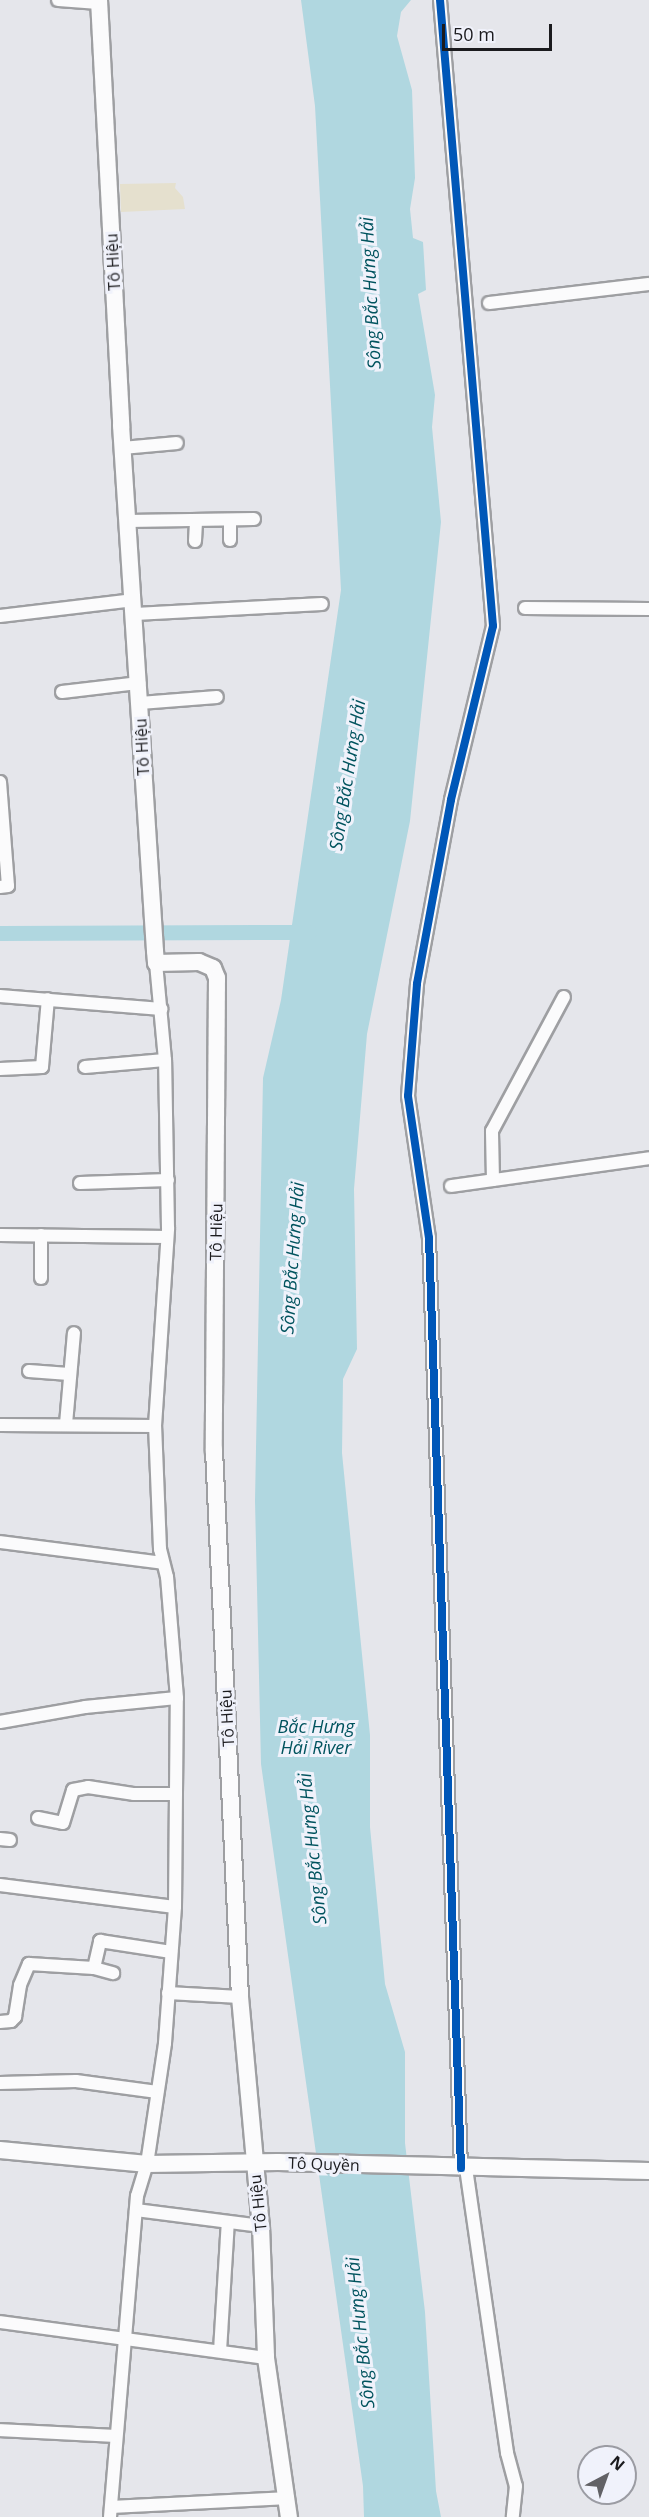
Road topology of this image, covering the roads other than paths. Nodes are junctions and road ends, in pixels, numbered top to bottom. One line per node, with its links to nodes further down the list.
1 (58, 0): 3 (street)
2 (440, 0): 67 (street)
3 (99, 1): 7 (main road, Tô Hiệu)
4 (649, 284): 5 (street)
5 (489, 303)
6 (177, 443): 7 (street)
7 (123, 448): 11 (main road, Tô Hiệu)
8 (254, 519): 10 (street)
9 (196, 520): 10 (street); 11 (street); 13 (street)
10 (230, 520): 12 (street)
11 (128, 521): 15 (main road, Tô Hiệu)
12 (230, 540)
13 (195, 541)
14 (322, 604): 15 (street)
15 (134, 607): 18 (street); 19 (main road, Tô Hiệu)
16 (525, 608): 17 (street)
17 (649, 609)
18 (0, 616)
19 (139, 683): 20 (street); 22 (main road, Tô Hiệu)
20 (62, 692)
21 (216, 697): 22 (street)
22 (140, 704): 25 (main road, Tô Hiệu)
23 (0, 782): 24 (street)
24 (0, 887)
25 (155, 957): 29 (street); 60 (main road, Tô Hiệu)
26 (0, 996): 28 (street)
27 (564, 997): 35 (street)
28 (48, 999): 29 (street); 32 (street)
29 (161, 1009): 30 (street)
30 (165, 1060): 31 (street); 34 (street)
31 (85, 1067)
32 (0, 1069)
33 (649, 1158): 35 (street)
34 (168, 1180): 36 (street); 40 (street)
35 (493, 1180): 37 (street)
36 (80, 1183)
37 (451, 1186)
38 (0, 1235): 39 (street)
39 (41, 1235): 40 (street); 41 (street)
40 (167, 1238): 47 (street)
41 (41, 1278)
42 (74, 1333): 44 (street)
43 (29, 1371): 44 (street)
44 (69, 1374): 45 (street)
45 (66, 1424): 46 (street); 47 (street)
46 (0, 1425)
47 (155, 1426): 49 (street)
48 (0, 1542): 49 (street)
49 (163, 1563): 50 (street)
50 (177, 1698): 51 (street); 52 (street)
51 (0, 1722)
52 (176, 1794): 53 (street); 55 (street)
53 (38, 1818)
54 (0, 1885): 55 (street)
55 (174, 1907): 56 (street)
56 (171, 1952): 57 (street); 59 (street)
57 (94, 1968): 58 (street); 61 (street)
58 (113, 1973)
59 (168, 1993): 60 (street); 63 (street)
60 (240, 1997): 65 (main road, Tô Hiệu)
61 (0, 2022)
62 (0, 2083): 63 (street)
63 (157, 2092): 66 (street)
64 (0, 2150): 66 (main road, Tô Quyền)
65 (254, 2163): 66 (main road, Tô Quyền); 67 (main road, Tô Quyền); 71 (main road, Tô Hiệu)
66 (147, 2164): 69 (street)
67 (464, 2168): 68 (main road, Tô Quyền); 81 (street)
68 (649, 2171)
69 (136, 2210): 70 (street); 73 (street)
70 (228, 2222): 71 (street); 74 (street)
71 (261, 2226): 75 (main road, Tô Hiệu)
72 (0, 2322): 73 (street)
73 (124, 2336): 74 (street); 77 (street)
74 (220, 2351): 75 (street)
75 (266, 2358): 78 (main road, Tô Hiệu)
76 (0, 2430): 77 (street)
77 (115, 2436): 79 (street)
78 (288, 2498): 79 (street); 80 (main road, Tô Hiệu)
79 (111, 2512)
80 (289, 2517)
81 (513, 2517)

